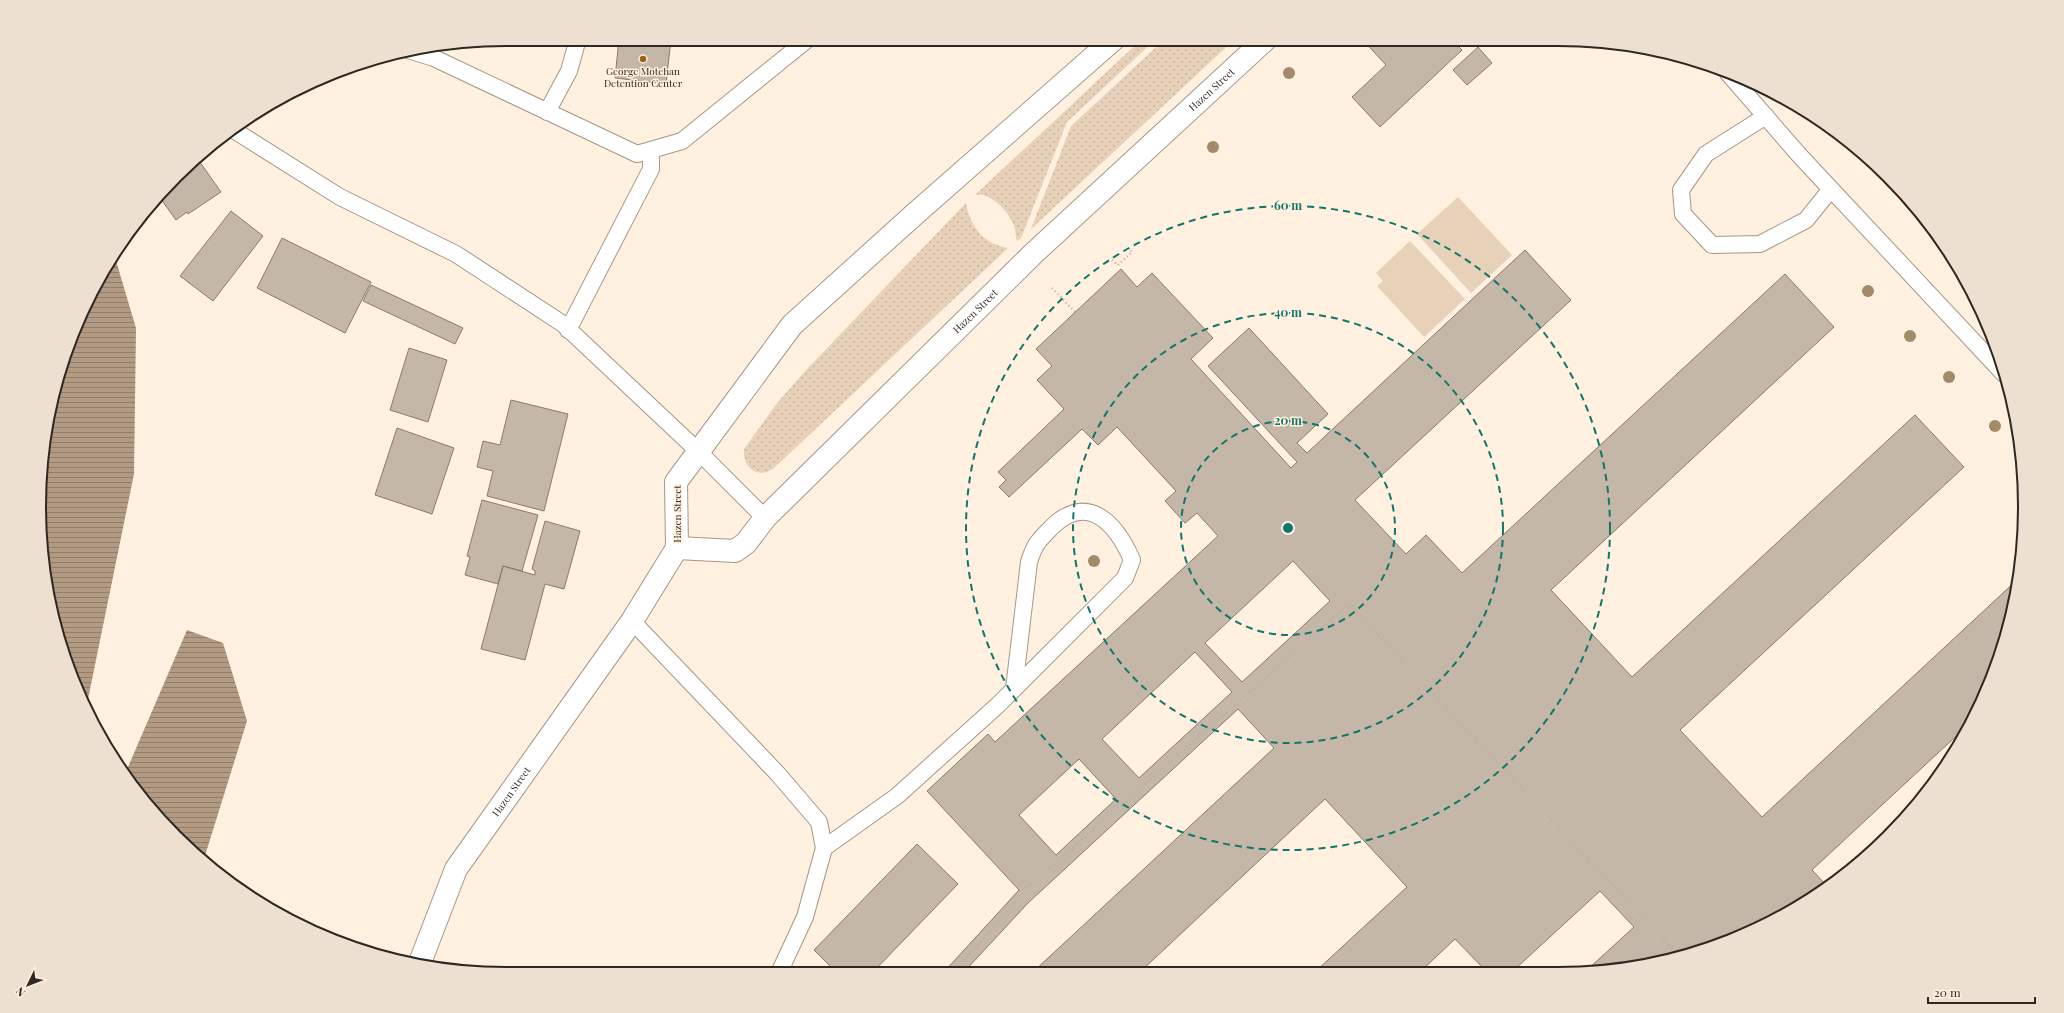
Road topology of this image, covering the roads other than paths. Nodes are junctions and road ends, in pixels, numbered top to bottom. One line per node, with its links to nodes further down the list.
1 (576, 46): 7 (lane)
2 (799, 46): 10 (lane)
3 (1106, 46): 14 (street, Hazen Street)
4 (1258, 46): 15 (street, Hazen Street)
5 (422, 54): 7 (lane)
6 (1736, 82): 8 (lane)
7 (547, 112): 10 (lane)
8 (1766, 116): 11 (lane); 11 (lane)
9 (238, 133): 12 (lane)
10 (651, 150): 12 (lane)
11 (1831, 189): 13 (lane)
12 (568, 330): 14 (lane)
13 (1996, 366)
14 (699, 452): 15 (lane); 16 (street, Hazen Street)
15 (766, 518): 16 (street, Hazen Street)
16 (676, 548): 17 (street, Hazen Street)
17 (632, 621): 19 (lane); 20 (street, Hazen Street)
18 (1014, 689): 18 (lane); 19 (lane)
19 (824, 848): 21 (lane)
20 (421, 959)
21 (782, 967)

